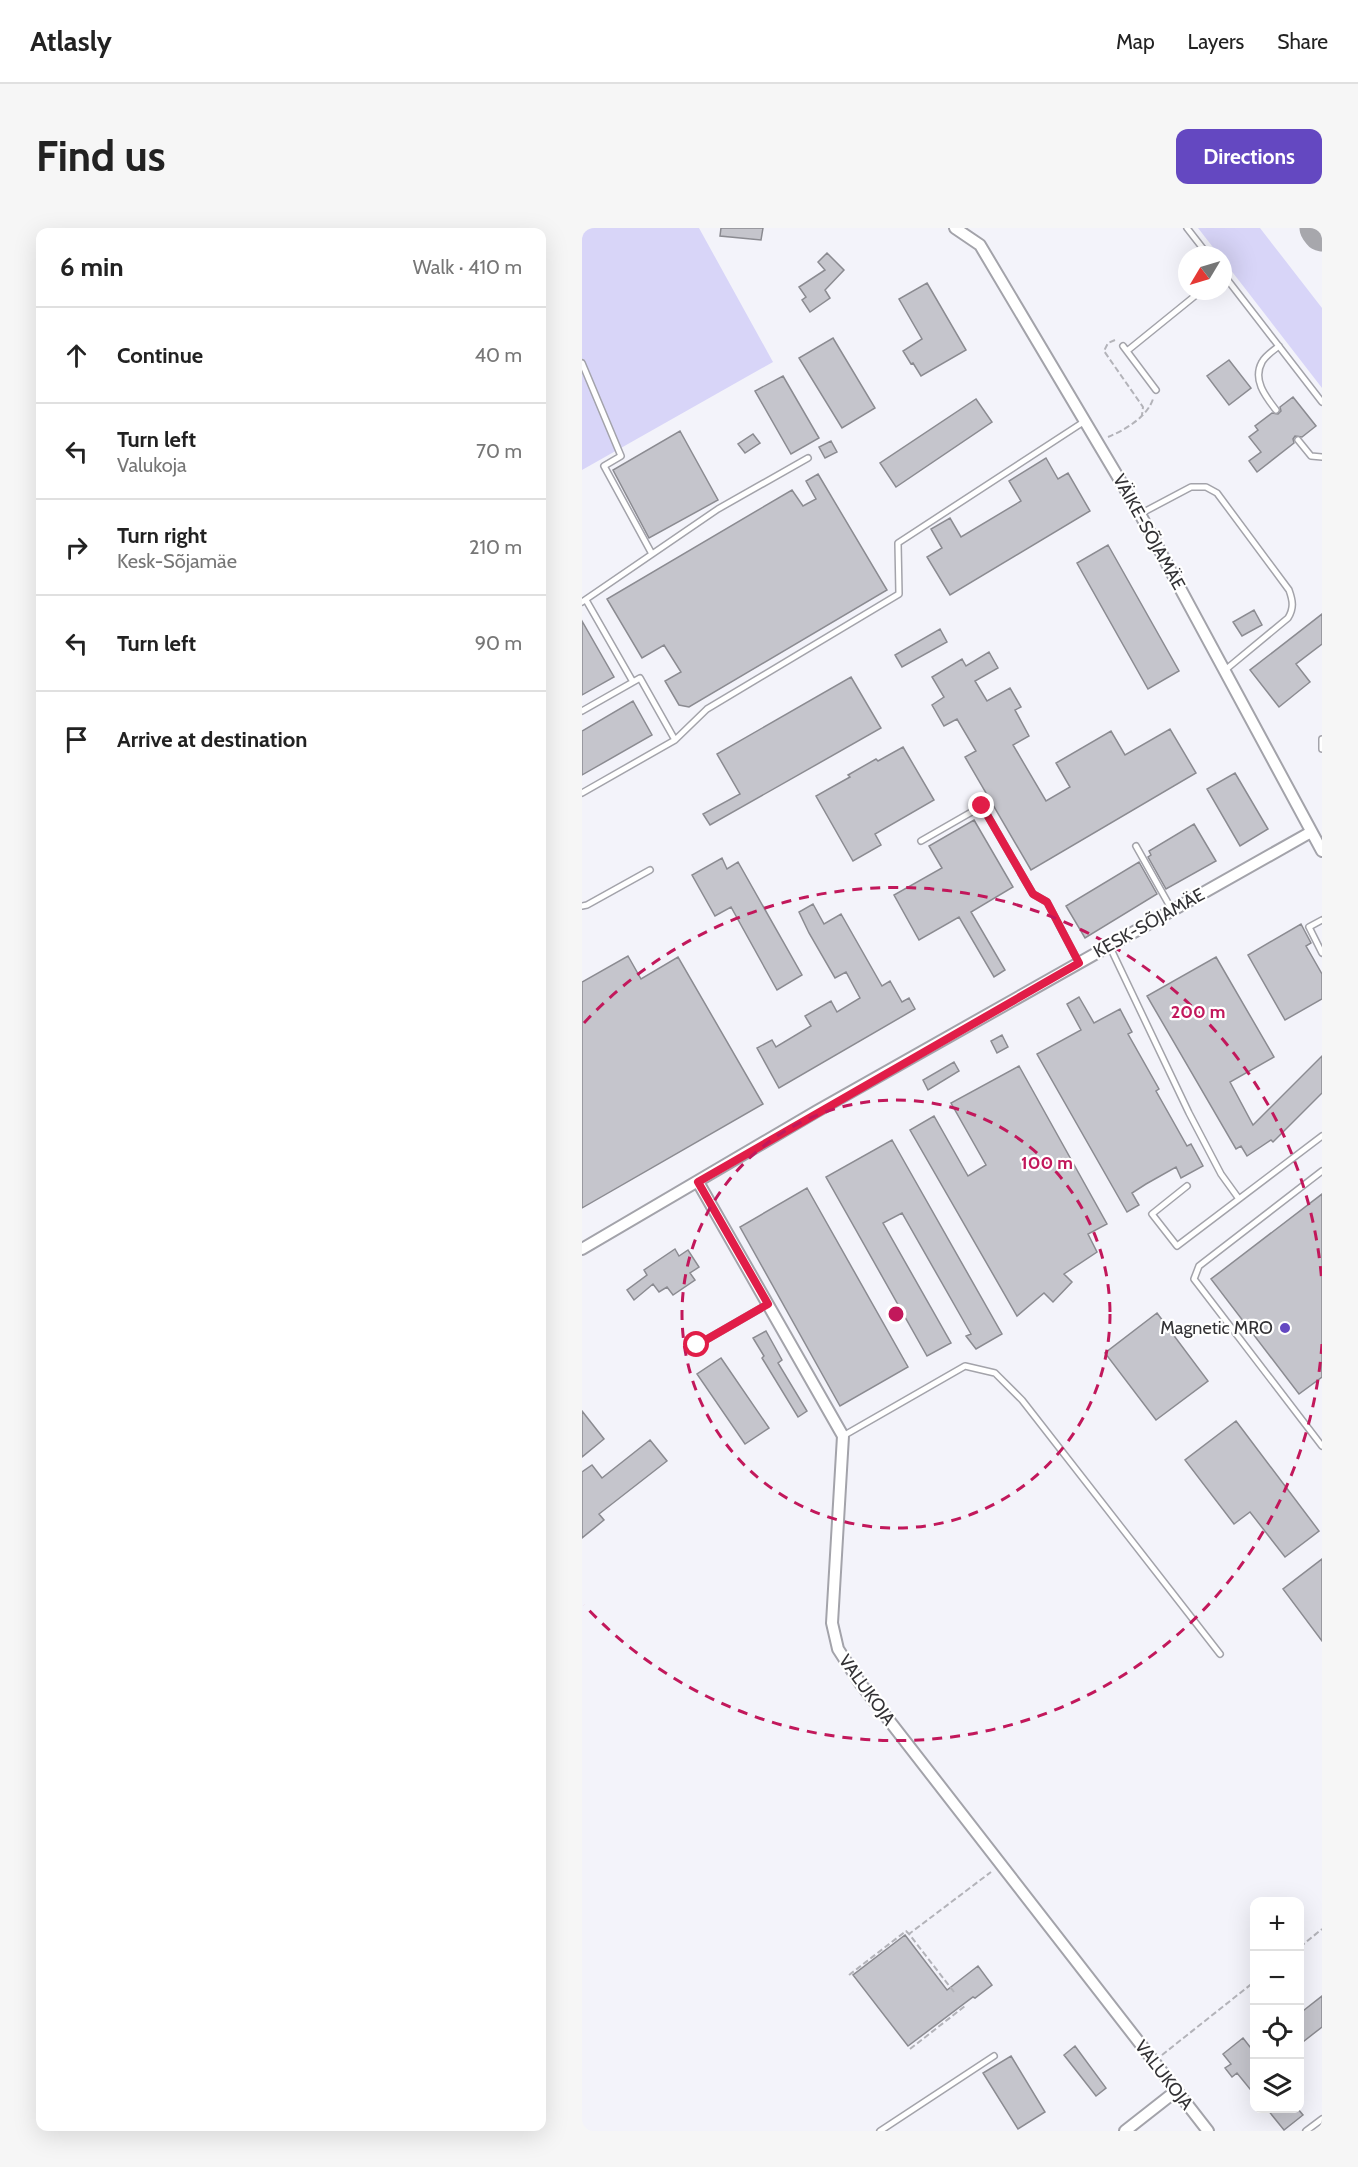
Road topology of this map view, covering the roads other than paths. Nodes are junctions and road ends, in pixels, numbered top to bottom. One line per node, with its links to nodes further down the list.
1 (955, 228): 11 (street, VÄIKE-SÕJAMÄE)
2 (1187, 228): 3 (lane)
3 (1201, 246)
4 (1232, 286): 6 (lane)
5 (1189, 300): 8 (lane)
6 (1279, 346): 9 (lane); 10 (lane)
7 (582, 363): 16 (lane)
8 (1156, 390)
9 (1322, 402)
10 (1276, 410)
11 (1085, 421): 15 (street, VÄIKE-SÕJAMÄE); 22 (lane)
12 (1298, 440): 13 (lane)
13 (1322, 457)
14 (808, 458): 16 (lane)
15 (1140, 514): 18 (street, VÄIKE-SÕJAMÄE); 18 (lane)
16 (652, 554): 17 (lane)
17 (584, 601): 19 (lane)
18 (1224, 671): 25 (street, VÄIKE-SÕJAMÄE)
19 (633, 682): 20 (lane); 22 (lane)
20 (582, 711)
21 (1322, 739): 23 (lane)
22 (675, 740): 24 (lane)
23 (1322, 749)
24 (582, 793)
25 (1311, 832): 28 (street, VÄIKE-SÕJAMÄE); 31 (street, KESK-SÕJAMÄE)
26 (921, 841): 35 (lane)
27 (1136, 846): 31 (lane)
28 (1322, 851)
29 (651, 870): 30 (lane)
30 (582, 906)
31 (1172, 910): 33 (street, KESK-SÕJAMÄE)
32 (1322, 920): 34 (lane)
33 (1109, 945): 35 (street, KESK-SÕJAMÄE); 40 (lane)
34 (1322, 953)
35 (1079, 963): 38 (street, KESK-SÕJAMÄE)
36 (1322, 1136): 40 (lane)
37 (1322, 1171): 45 (lane)
38 (698, 1182): 41 (street, KESK-SÕJAMÄE); 42 (street)
39 (1187, 1186): 40 (lane)
40 (1239, 1199)
41 (582, 1249)
42 (768, 1304): 43 (lane); 44 (street)
43 (697, 1345)
44 (843, 1436): 46 (lane); 48 (street, VALUKOJA)
45 (1322, 1446)
46 (1220, 1654)
47 (994, 2056): 50 (lane)
48 (1176, 2091): 52 (street); 53 (street, VALUKOJA)
49 (1322, 2119): 54 (lane)
50 (892, 2128): 51 (lane)
51 (880, 2131)
52 (1125, 2131)
53 (1208, 2131)
54 (1306, 2131)

